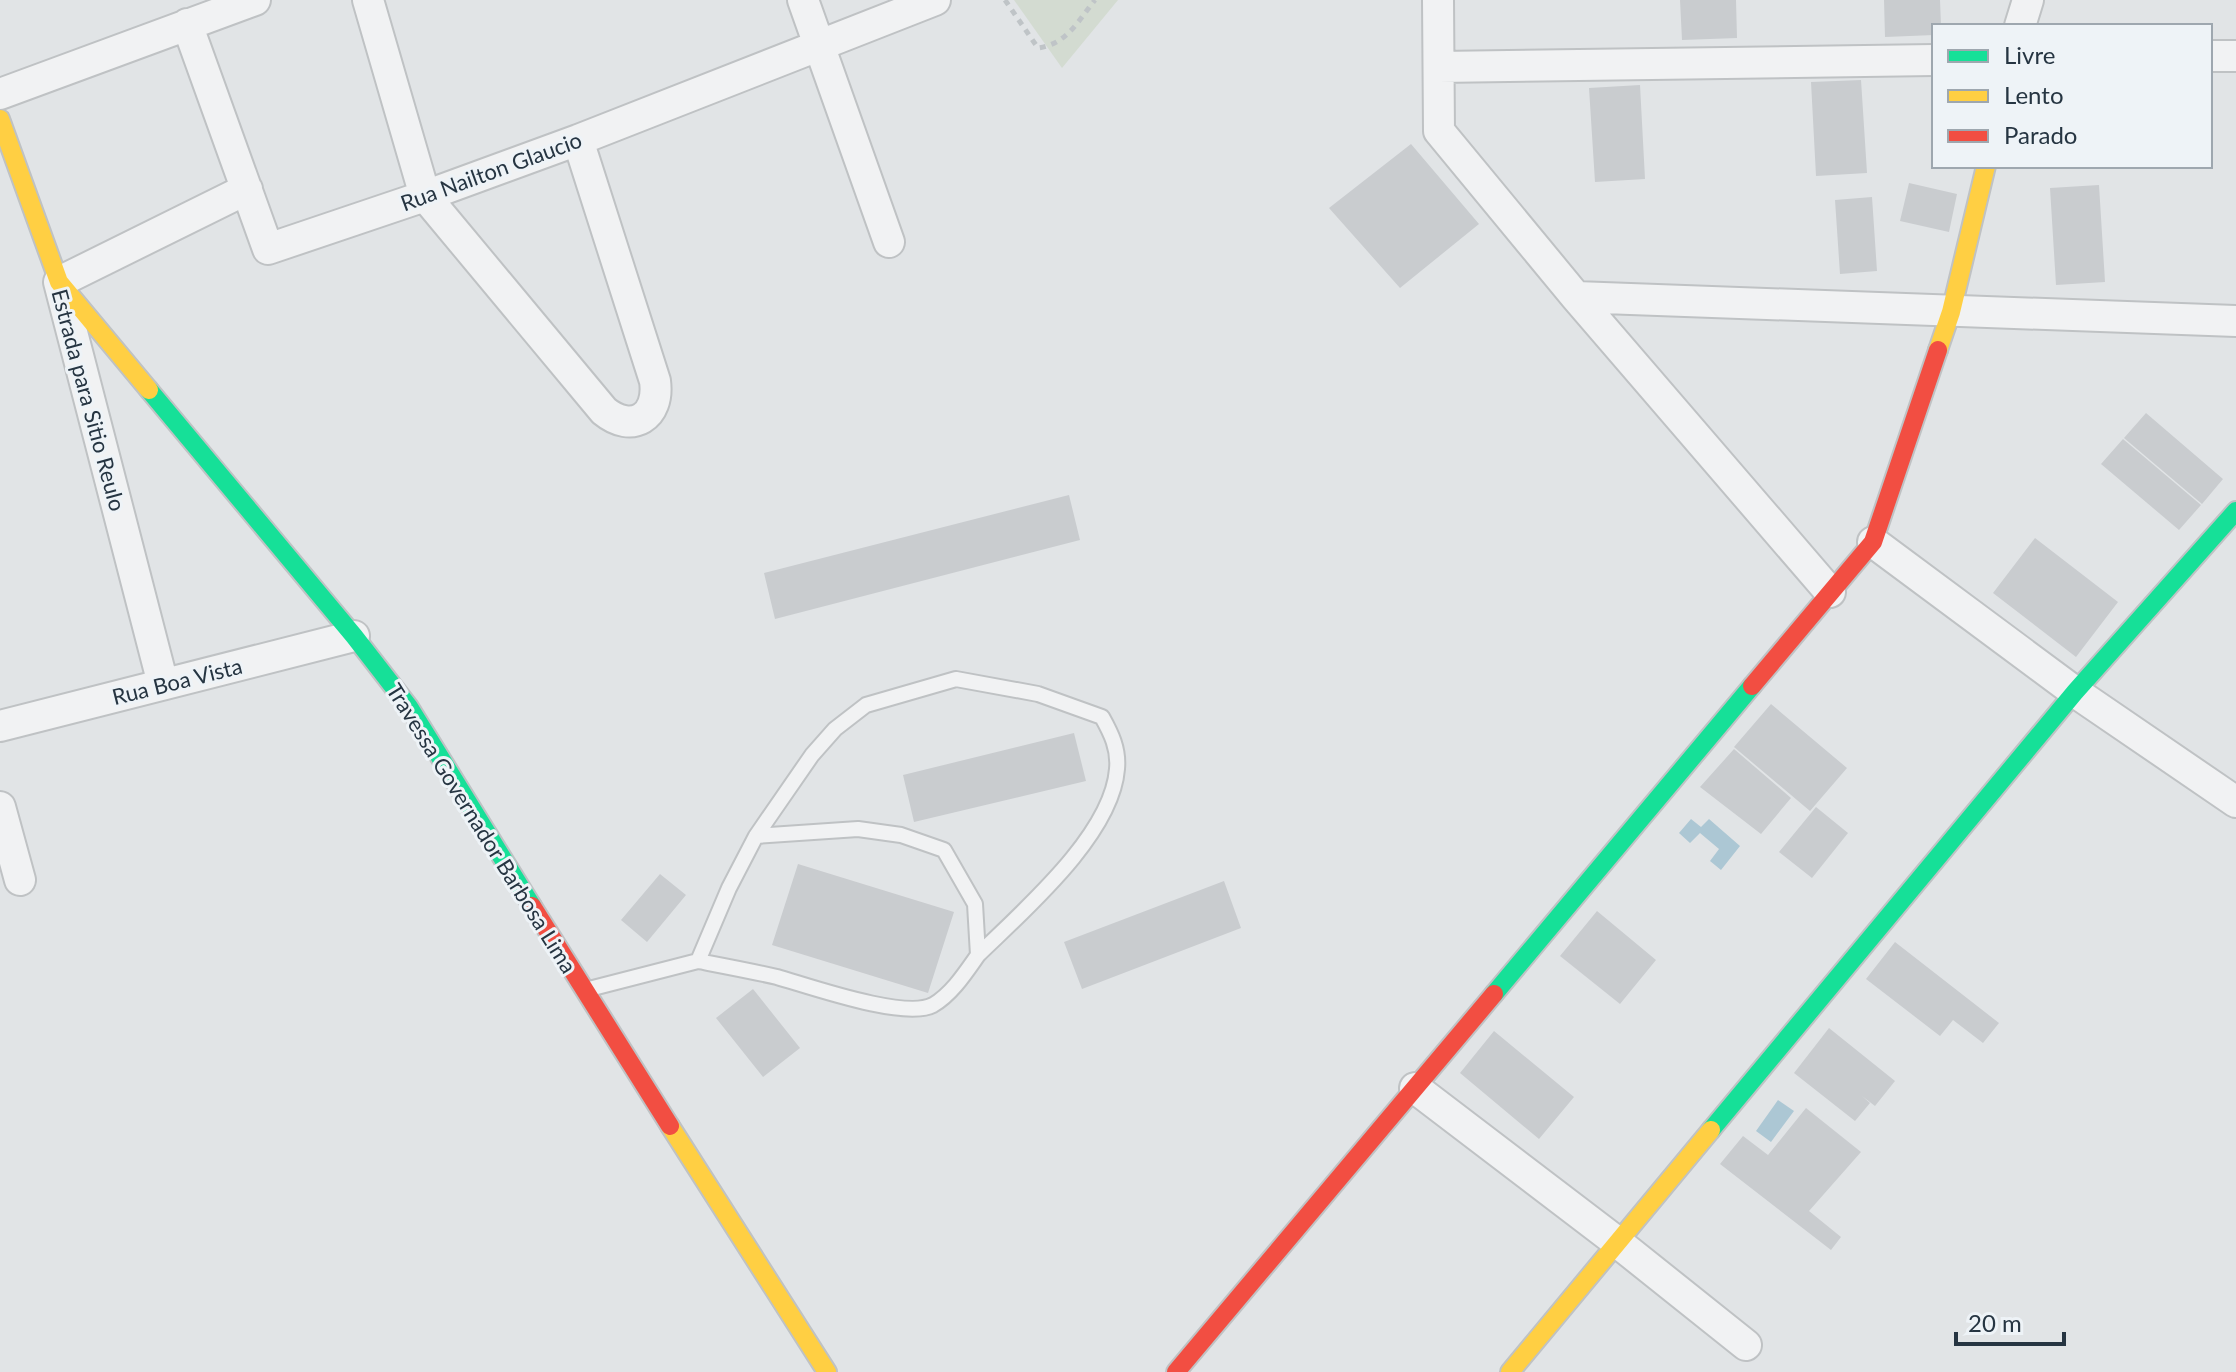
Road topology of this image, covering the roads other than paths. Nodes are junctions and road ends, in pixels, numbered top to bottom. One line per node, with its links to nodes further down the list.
1 (255, 0): 7 (street)
2 (368, 0): 19 (street)
3 (803, 0): 9 (street)
4 (935, 0): 9 (street, Rua Nailton Glaucio)
5 (1438, 0): 13 (street)
6 (2028, 0): 8 (street)
7 (187, 24): 14 (street); 18 (street, Rua Nailton Glaucio)
8 (2021, 24)
9 (817, 45): 16 (street, Rua Nailton Glaucio); 20 (street)
10 (2212, 56): 11 (street)
11 (2236, 56)
12 (1932, 60): 13 (street)
13 (1439, 67): 22 (street)
14 (0, 94)
15 (0, 119): 21 (street, Estrada para Sitio Reulo)
16 (578, 140): 19 (street, Rua Nailton Glaucio); 19 (street)
17 (1986, 168): 23 (street)
18 (247, 189): 19 (street, Rua Nailton Glaucio); 21 (street)
19 (425, 196)
20 (889, 242)
21 (59, 282): 28 (street, Travessa Governador Barbosa Lima); 29 (street, Estrada para Sitio Reulo)
22 (1576, 297): 23 (street); 27 (street)
23 (1951, 312): 24 (street); 26 (street)
24 (2236, 321)
25 (2236, 511): 30 (street)
26 (1873, 542): 27 (street); 30 (street)
27 (1830, 592): 39 (street)
28 (354, 636): 29 (street, Rua Boa Vista); 38 (street, Travessa Governador Barbosa Lima)
29 (163, 684): 31 (street, Rua Boa Vista)
30 (2075, 692): 32 (street); 40 (street)
31 (0, 726)
32 (2236, 802)
33 (0, 807): 35 (street)
34 (756, 836): 36 (lane); 36 (lane); 37 (lane)
35 (20, 880)
36 (978, 955): 37 (lane)
37 (698, 961): 38 (lane)
38 (584, 990): 42 (street, Travessa Governador Barbosa Lima)
39 (1415, 1088): 40 (street); 43 (street)
40 (1617, 1242): 41 (street); 44 (street)
41 (1746, 1345)
42 (827, 1372)
43 (1176, 1372)
44 (1510, 1372)

